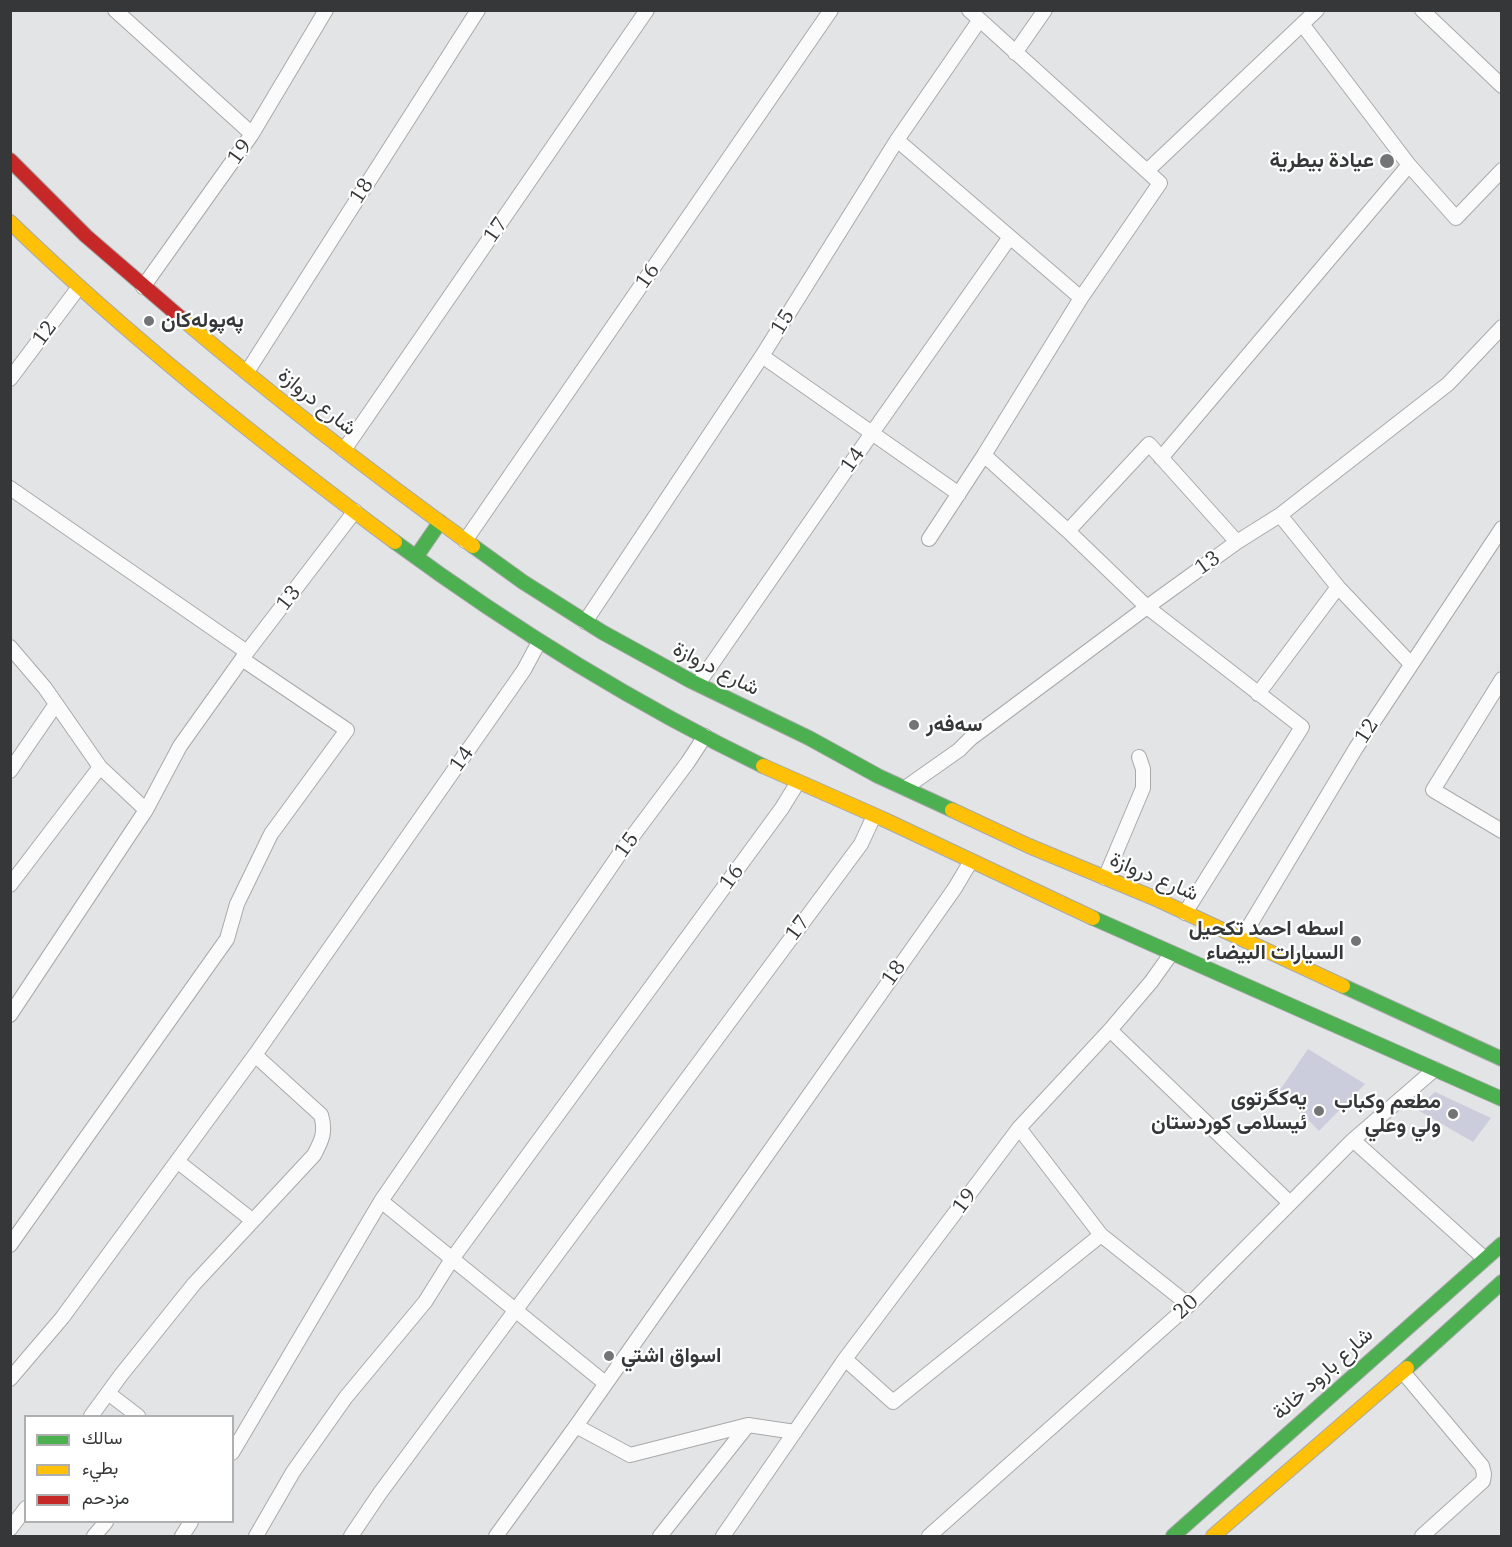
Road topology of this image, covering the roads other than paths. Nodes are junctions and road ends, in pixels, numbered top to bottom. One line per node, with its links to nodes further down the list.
1 (115, 10): 13 (street)
2 (478, 10): 26 (street, 18)
3 (647, 10): 29 (street, 17)
4 (831, 10): 40 (street, 16)
5 (1045, 10): 11 (street)
6 (1317, 10): 10 (street)
7 (1422, 10): 12 (street)
8 (324, 11): 13 (street, 19)
9 (974, 16): 11 (street); 14 (street, 15)
10 (1302, 24): 16 (street); 18 (street)
11 (1015, 53): 18 (street)
12 (1502, 87)
13 (252, 134): 22 (street, 19)
14 (897, 140): 20 (street); 25 (street, 15)
15 (10, 160): 22 (main road, شارع دروازة)
16 (1409, 165): 17 (street); 31 (street)
17 (1502, 170)
18 (1148, 171): 23 (street)
19 (10, 222): 21 (main road)
20 (1010, 237): 23 (street); 28 (street, 14)
21 (79, 287): 27 (street, 12); 34 (main road)
22 (143, 287): 26 (main road, شارع دروازة)
23 (1081, 298): 30 (street)
24 (1502, 327): 35 (street, 13)
25 (762, 356): 28 (street); 45 (street, 15)
26 (247, 372): 29 (main road, شارع دروازة)
27 (10, 379)
28 (872, 433): 33 (street); 51 (street, 14)
29 (344, 450): 36 (main road, شارع دروازة)
30 (984, 455): 33 (street); 38 (street)
31 (1161, 458): 38 (street); 41 (street)
32 (10, 488): 48 (street)
33 (958, 494): 39 (street)
34 (355, 511): 42 (main road); 48 (street, 13)
35 (1280, 515): 41 (street, 13); 43 (street)
36 (440, 522): 40 (main road, شارع دروازة); 42 (main road)
37 (1502, 528): 49 (street, 12)
38 (1068, 531): 44 (street)
39 (929, 539)
40 (465, 541): 45 (main road, شارع دروازة)
41 (1237, 542): 44 (street, 13)
42 (416, 557): 46 (main road)
43 (1338, 587): 49 (street); 52 (street)
44 (1147, 607): 52 (street); 59 (street, 13)
45 (585, 622): 51 (main road, شارع دروازة)
46 (539, 642): 54 (main road); 71 (street, 14)
47 (10, 647): 53 (street)
48 (245, 656): 60 (street, 13); 82 (street)
49 (1411, 664): 67 (street, 12)
50 (1501, 682): 62 (street)
51 (698, 684): 59 (main road, شارع دروازة)
52 (1258, 694): 66 (street)
53 (56, 704): 56 (street); 57 (street)
54 (705, 736): 58 (main road); 78 (street, 15)
55 (1138, 757): 64 (street)
56 (99, 767): 60 (street); 65 (street)
57 (10, 771)
58 (798, 782): 61 (main road); 84 (street, 16)
59 (905, 788): 64 (main road, شارع دروازة)
60 (146, 810): 69 (street, 13)
61 (874, 816): 63 (main road); 88 (street, 17)
62 (1502, 831)
63 (971, 861): 68 (main road); 92 (street, 18)
64 (1105, 878): 66 (main road, شارع دروازة)
65 (10, 885)
66 (1185, 913): 67 (main road, شارع دروازة)
67 (1242, 938): 72 (main road, شارع دروازة)
68 (1171, 954): 70 (street, 19); 73 (main road)
69 (10, 1015)
70 (1110, 1030): 75 (street, 19); 79 (street)
71 (255, 1055): 77 (street, 14); 80 (street)
72 (1502, 1059)
73 (1435, 1069): 74 (main road); 76 (street, 20)
74 (1500, 1099)
75 (1019, 1128): 81 (street); 89 (street, 19)
76 (1353, 1140): 79 (street, 20); 85 (street)
77 (177, 1161): 80 (street); 91 (street, 14)
78 (381, 1201): 84 (street); 99 (street, 15)
79 (1290, 1203): 87 (street, 20)
80 (252, 1220): 93 (street)
81 (1101, 1235): 87 (street); 89 (street)
82 (10, 1245)
83 (1500, 1249): 85 (main road, شارع بارود خانة)
84 (452, 1259): 88 (street); 106 (street, 16)
85 (1485, 1259): 112 (main road, شارع بارود خانة)
86 (1502, 1282): 90 (main road)
87 (1189, 1305): 111 (street, 20)
88 (514, 1311): 92 (street); 107 (street, 17)
89 (845, 1359): 98 (street, 19)
90 (1403, 1372): 113 (main road); 114 (street)
91 (10, 1379)
92 (605, 1383): 97 (street, 18)
93 (108, 1393): 94 (street); 95 (street)
94 (92, 1415)
95 (137, 1415)
96 (748, 1425): 97 (street); 98 (street); 109 (street)
97 (576, 1426): 108 (street, 18)
98 (795, 1432): 110 (street, 19)
99 (234, 1450)
100 (24, 1511): 103 (street)
101 (104, 1523): 104 (street)
102 (190, 1523): 105 (street)
103 (10, 1529)
104 (94, 1536)
105 (182, 1536)
106 (256, 1536)
107 (351, 1536)
108 (496, 1536)
109 (660, 1536)
110 (723, 1536)
111 (929, 1536)
112 (1173, 1536)
113 (1213, 1536)
114 (1422, 1536)

